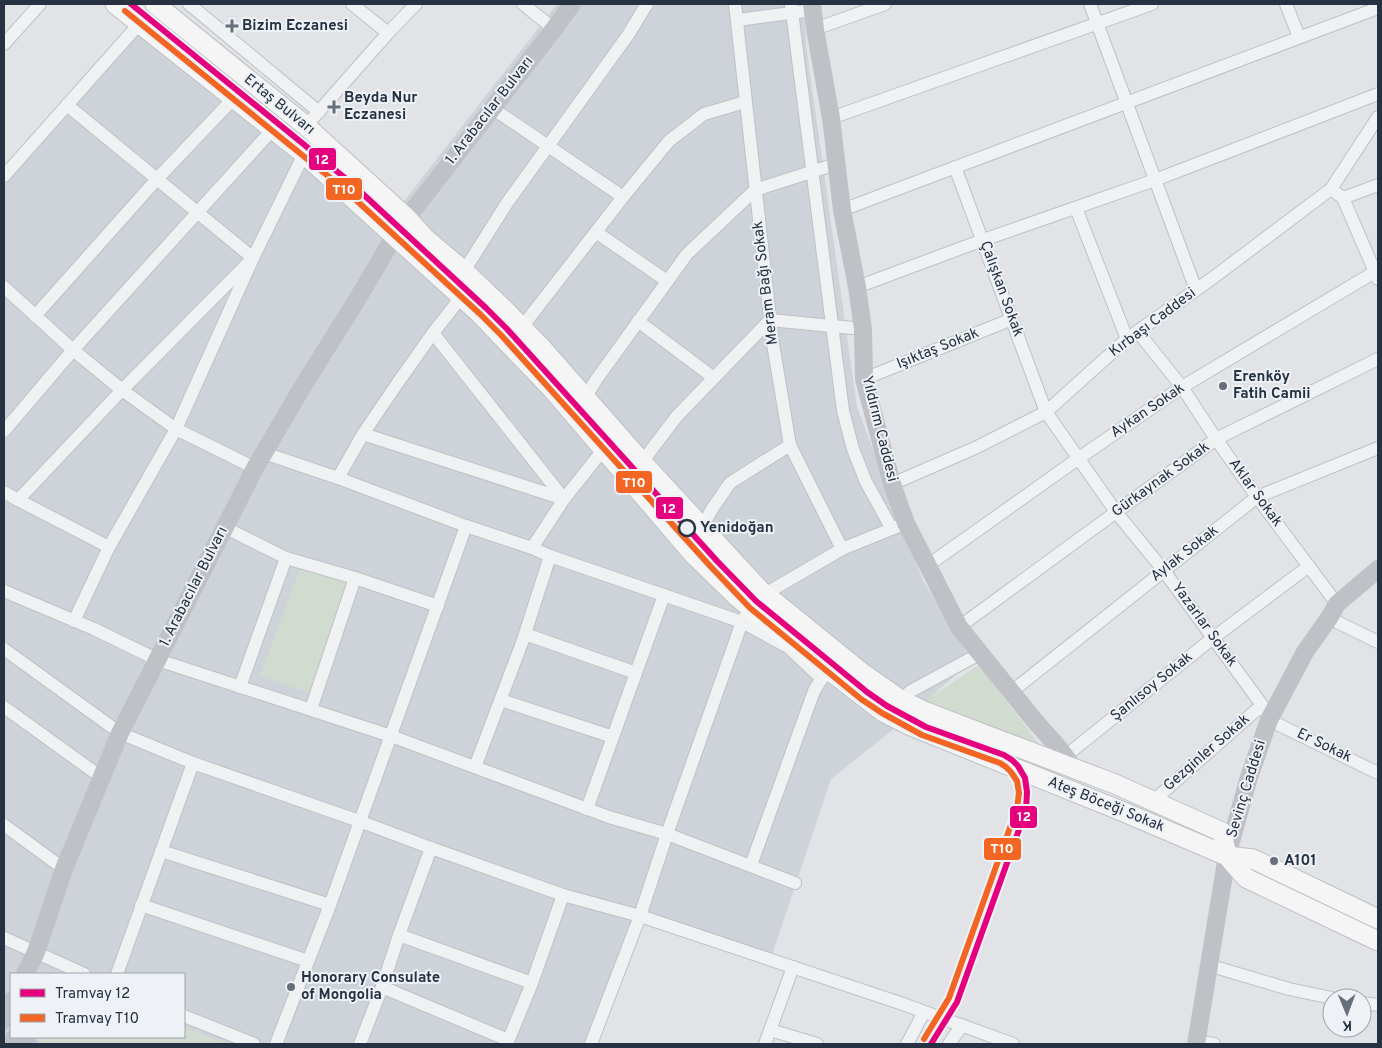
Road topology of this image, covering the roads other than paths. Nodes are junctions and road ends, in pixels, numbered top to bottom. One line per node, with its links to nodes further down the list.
1 (40, 4): 26 (street)
2 (115, 4): 20 (main road, Ertaş Bulvarı)
3 (155, 4): 18 (main road, Ertaş Bulvarı)
4 (187, 4): 18 (street); 33 (street)
5 (352, 4): 24 (street)
6 (416, 4): 24 (street)
7 (523, 4): 22 (street)
8 (572, 4): 22 (main road, 1. Arabacılar Bulvarı)
9 (647, 4): 38 (street)
10 (735, 4): 19 (street, Meram Bağı Sokak)
11 (885, 4): 23 (street)
12 (1090, 4): 21 (street)
13 (1152, 4): 21 (street)
14 (1286, 4): 25 (street)
15 (813, 7): 16 (street); 23 (main road, Yıldırım Caddesi)
16 (791, 8): 19 (street); 42 (street)
17 (1378, 8): 25 (street)
18 (173, 19): 36 (main road, Ertaş Bulvarı)
19 (738, 20): 29 (street, Meram Bağı Sokak)
20 (140, 23): 28 (main road, Ertaş Bulvarı); 31 (street)
21 (1098, 24): 30 (street); 35 (street)
22 (554, 29): 32 (main road, 1. Arabacılar Bulvarı)
23 (814, 30): 35 (main road, Yıldırım Caddesi)
24 (388, 33): 33 (street)
25 (1299, 37): 30 (street)
26 (4, 44)
27 (1378, 94): 45 (street)
28 (233, 99): 37 (main road, Ertaş Bulvarı); 44 (street)
29 (745, 102): 48 (street, Meram Bağı Sokak); 49 (street)
30 (1127, 102): 41 (street); 45 (street)
31 (67, 105): 43 (street); 44 (street)
32 (492, 108): 38 (street); 54 (main road, 1. Arabacılar Bulvarı)
33 (319, 112): 36 (street)
34 (1378, 117): 47 (street, Kırbaşı Caddesi)
35 (831, 118): 40 (main road, Yıldırım Caddesi)
36 (306, 126): 54 (main road, Ertaş Bulvarı)
37 (273, 129): 39 (main road, Ertaş Bulvarı); 53 (street)
38 (548, 146): 49 (street); 58 (street)
39 (304, 154): 54 (main road, Ertaş Bulvarı); 57 (street)
40 (836, 164): 42 (street); 52 (main road, Yıldırım Caddesi)
41 (955, 167): 52 (street); 56 (street, Çalışkan Sokak)
42 (812, 172): 48 (street); 69 (street)
43 (4, 176)
44 (157, 179): 53 (street); 65 (street)
45 (1155, 180): 51 (street); 62 (street)
46 (1378, 185): 50 (street)
47 (1331, 189): 50 (street); 62 (street, Kırbaşı Caddesi)
48 (755, 190): 60 (street); 67 (street, Meram Bağı Sokak)
49 (623, 197): 55 (street)
50 (1343, 198): 59 (street)
51 (1076, 208): 56 (street); 74 (street)
52 (842, 210): 61 (main road, Yıldırım Caddesi)
53 (198, 213): 57 (street); 75 (street)
54 (402, 232): 58 (main road, Ertaş Bulvarı); 64 (main road, Ateş Böceği Sokak); 91 (main road, 1. Arabacılar Bulvarı)
55 (596, 232): 60 (street); 70 (street)
56 (983, 240): 61 (street); 66 (street, Çalışkan Sokak)
57 (253, 258): 80 (street); 83 (street)
58 (464, 271): 70 (main road, Ertaş Bulvarı)
59 (1377, 273): 79 (street, Aykan Sokak)
60 (667, 281): 68 (street)
61 (857, 287): 71 (main road, Yıldırım Caddesi)
62 (1196, 290): 72 (street, Kırbaşı Caddesi)
63 (6, 293): 65 (street)
64 (460, 296): 73 (street); 89 (main road, Ateş Böceği Sokak)
65 (35, 316): 75 (street)
66 (1012, 319): 78 (street, Işıktaş Sokak); 82 (street, Çalışkan Sokak)
67 (770, 320): 69 (street); 77 (street); 87 (street, Meram Bağı Sokak)
68 (638, 321): 77 (street); 81 (street)
69 (831, 326): 71 (street); 101 (street)
70 (522, 327): 81 (main road, Ertaş Bulvarı)
71 (863, 329): 78 (main road, Yıldırım Caddesi)
72 (1138, 332): 74 (street, Kırbaşı Caddesi); 79 (street, Aklar Sokak)
73 (433, 333): 85 (street); 97 (street)
74 (1127, 339): 82 (street, Kırbaşı Caddesi)
75 (73, 350): 80 (street); 84 (street)
76 (1378, 359): 86 (street, Gürkaynak Sokak)
77 (714, 378): 92 (street)
78 (864, 379): 94 (main road, Yıldırım Caddesi)
79 (1182, 387): 86 (street, Aklar Sokak); 90 (street, Aykan Sokak)
80 (122, 390): 83 (street); 98 (street)
81 (585, 398): 92 (main road, Ateş Böceği Sokak)
82 (1046, 412): 90 (street, Yazarlar Sokak); 94 (street, Kırbaşı Caddesi)
83 (176, 429): 91 (street); 104 (street)
84 (4, 431)
85 (363, 434): 93 (street); 97 (street)
86 (1216, 439): 96 (street, Aklar Sokak); 99 (street, Gürkaynak Sokak)
87 (790, 445): 103 (street); 106 (street, Meram Bağı Sokak)
88 (1378, 448): 96 (street, Aylak Sokak)
89 (603, 450): 97 (street); 119 (main road, Ateş Böceği Sokak)
90 (1078, 458): 99 (street, Yazarlar Sokak); 109 (street, Aykan Sokak)
91 (259, 460): 93 (street); 102 (main road, 1. Arabacılar Bulvarı)
92 (642, 462): 103 (main road, Ateş Böceği Sokak)
93 (338, 478): 100 (street)
94 (892, 484): 101 (main road, Yıldırım Caddesi)
95 (4, 492): 98 (street)
96 (1257, 497): 110 (street, Aklar Sokak); 112 (street, Aylak Sokak)
97 (564, 499): 105 (street)
98 (18, 500): 104 (street)
99 (1116, 512): 112 (street, Yazarlar Sokak); 121 (street, Gürkaynak Sokak)
100 (466, 526): 105 (street); 117 (street)
101 (899, 526): 106 (street); 109 (main road, Yıldırım Caddesi)
102 (224, 527): 108 (street); 127 (main road, 1. Arabacılar Bulvarı)
103 (702, 527): 115 (main road, Ateş Böceği Sokak)
104 (109, 547): 120 (street)
105 (532, 548): 107 (street)
106 (842, 549): 115 (street)
107 (550, 556): 116 (street); 122 (street)
108 (286, 558): 113 (street); 130 (street)
109 (927, 566): 121 (main road, Yıldırım Caddesi)
110 (1308, 566): 118 (street, Aklar Sokak); 123 (street, Şanlısoy Sokak)
111 (1378, 569): 118 (main road, Sevinç Caddesi)
112 (1164, 571): 123 (street, Yazarlar Sokak); 131 (street, Aylak Sokak)
113 (355, 578): 117 (street); 135 (street)
114 (4, 590): 120 (street)
115 (763, 592): 119 (street); 133 (main road, Ateş Böceği Sokak)
116 (664, 595): 119 (street); 128 (street)
117 (438, 606): 138 (street)
118 (1333, 611): 124 (street); 136 (main road, Sevinç Caddesi)
119 (746, 615): 129 (main road, Ateş Böceği Sokak); 150 (street)
120 (74, 621): 127 (street)
121 (959, 627): 126 (main road, Yıldırım Caddesi)
122 (525, 634): 128 (street); 132 (street)
123 (1213, 638): 136 (street, Yazarlar Sokak); 140 (street, Şanlısoy Sokak)
124 (1378, 642)
125 (4, 649): 137 (street)
126 (981, 653): 131 (main road, Yıldırım Caddesi); 133 (street)
127 (158, 660): 130 (street); 137 (main road, 1. Arabacılar Bulvarı)
128 (636, 673): 139 (street)
129 (825, 674): 147 (main road, Ateş Böceği Sokak); 154 (street)
130 (240, 687): 135 (street)
131 (1011, 692): 140 (main road, Yıldırım Caddesi)
132 (501, 700): 139 (street); 142 (street)
133 (901, 700): 140 (main road, Ateş Böceği Sokak)
134 (4, 707): 144 (street)
135 (311, 709): 138 (street)
136 (1265, 713): 143 (street, Er Sokak); 145 (street, Gezginler Sokak); 153 (main road, Sevinç Caddesi)
137 (120, 733): 141 (street); 144 (main road, 1. Arabacılar Bulvarı)
138 (391, 736): 142 (street); 148 (street)
139 (613, 737): 146 (street)
140 (1067, 757): 145 (main road, Ateş Böceği Sokak); 147 (main road, Yıldırım Caddesi)
141 (193, 763): 148 (street); 152 (street)
142 (475, 767): 146 (street)
143 (1378, 773)
144 (102, 777): 155 (main road, 1. Arabacılar Bulvarı)
145 (1152, 802): 153 (main road)
146 (587, 809): 150 (street)
147 (1119, 810): 153 (main road, Ateş Böceği Sokak)
148 (359, 821): 151 (street); 159 (street)
149 (4, 825): 155 (street)
150 (667, 834): 154 (street); 160 (street)
151 (431, 848): 157 (street); 162 (street)
152 (161, 851): 158 (street); 159 (street)
153 (1227, 856): 161 (main road); 164 (main road); 166 (main road, Sevinç Caddesi)
154 (750, 865): 156 (street)
155 (64, 869): 167 (main road, 1. Arabacılar Bulvarı)
156 (794, 883)
157 (563, 895): 160 (street); 171 (street)
158 (141, 905): 165 (street); 170 (street)
159 (330, 905): 165 (street)
160 (640, 916): 168 (street); 183 (street)
161 (1378, 919)
162 (398, 935): 171 (street); 172 (street)
163 (4, 938): 167 (street)
164 (1378, 941)
165 (308, 961): 181 (street)
166 (1208, 965): 173 (street); 179 (main road, Sevinç Caddesi)
167 (30, 967): 169 (street)
168 (793, 967): 174 (street); 177 (street)
169 (76, 973)
170 (117, 973)
171 (532, 983): 178 (street)
172 (382, 987): 178 (street); 182 (street)
173 (1322, 996)
174 (924, 1012): 176 (street); 186 (street)
175 (185, 1016): 180 (street)
176 (962, 1026): 187 (street); 188 (street)
177 (770, 1030): 184 (street); 185 (street)
178 (508, 1042)
179 (1196, 1043): 189 (street)
180 (254, 1044)
181 (276, 1044)
182 (360, 1044)
183 (591, 1044)
184 (765, 1044)
185 (817, 1044)
186 (907, 1044)
187 (949, 1044)
188 (1013, 1044)
189 (1214, 1044)

